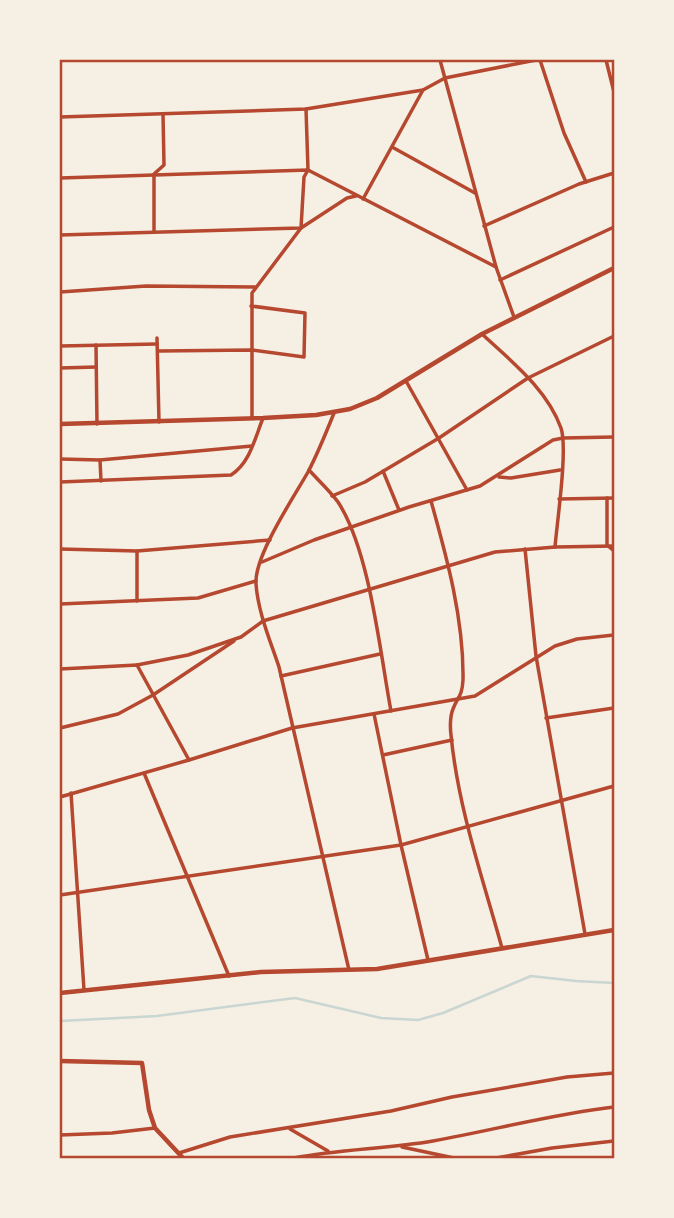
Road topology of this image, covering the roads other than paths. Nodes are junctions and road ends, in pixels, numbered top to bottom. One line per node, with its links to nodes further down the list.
1 (440, 60): 4 (street)
2 (538, 60): 4 (street); 15 (street)
3 (606, 60): 6 (street)
4 (445, 78): 5 (street); 16 (street)
5 (423, 90): 7 (street); 10 (street)
6 (614, 92)
7 (306, 109): 8 (street); 11 (street)
8 (163, 114): 9 (street); 13 (street)
9 (60, 117)
10 (391, 148): 16 (street); 18 (street)
11 (308, 170): 13 (street); 17 (street); 21 (street)
12 (614, 173): 15 (street)
13 (154, 174): 14 (street); 22 (street)
14 (60, 177)
15 (587, 182): 19 (street)
16 (475, 193): 19 (street)
17 (356, 196): 18 (street); 21 (street)
18 (363, 199): 24 (street)
19 (484, 226): 24 (street)
20 (614, 227): 26 (street)
21 (301, 229): 22 (street); 27 (street)
22 (154, 232): 23 (street)
23 (60, 235)
24 (496, 267): 26 (street)
25 (614, 269): 30 (street)
26 (500, 280): 30 (street)
27 (255, 287): 28 (street); 29 (street)
28 (60, 292)
29 (251, 306): 37 (street); 37 (street)
30 (514, 317): 31 (street)
31 (482, 334): 41 (street); 42 (street)
32 (614, 336): 41 (street)
33 (157, 338): 34 (street)
34 (158, 344): 35 (street); 38 (street)
35 (96, 345): 36 (street); 39 (street)
36 (60, 346)
37 (252, 350): 38 (street); 44 (street)
38 (158, 351): 46 (street)
39 (96, 367): 40 (street); 48 (street)
40 (60, 368)
41 (528, 378): 50 (street); 51 (street)
42 (406, 381): 43 (street); 50 (street)
43 (334, 413): 45 (street); 56 (street)
44 (252, 418): 45 (street); 46 (street)
45 (263, 418): 52 (street)
46 (159, 422): 48 (street)
47 (60, 424): 48 (street)
48 (97, 424)
49 (614, 437): 51 (street)
50 (439, 438): 57 (street); 61 (street)
51 (563, 438): 55 (street); 58 (street)
52 (252, 446): 54 (street); 59 (street)
53 (60, 458): 54 (street)
54 (100, 460): 59 (street)
55 (561, 469): 58 (street); 65 (street)
56 (309, 470): 62 (street); 69 (street)
57 (383, 471): 62 (street); 67 (street)
58 (497, 477): 61 (street)
59 (101, 481): 60 (street)
60 (60, 482)
61 (467, 490): 66 (street)
62 (332, 496): 68 (street)
63 (607, 498): 64 (street); 65 (street); 70 (street)
64 (614, 498)
65 (559, 499): 71 (street)
66 (431, 501): 67 (street); 77 (street)
67 (400, 510): 68 (street)
68 (350, 527): 76 (street); 79 (street)
69 (271, 540): 75 (street); 76 (street)
70 (607, 545): 71 (street); 72 (street)
71 (555, 547): 74 (street)
72 (614, 548)
73 (60, 549): 75 (street)
74 (525, 549): 77 (street); 86 (street)
75 (137, 551): 80 (street)
76 (260, 563): 78 (street)
77 (449, 565): 79 (street); 91 (street)
78 (256, 581): 80 (street); 82 (street)
79 (368, 589): 82 (street); 85 (street)
80 (137, 601): 81 (street)
81 (60, 604)
82 (263, 621): 84 (street); 89 (street)
83 (614, 635): 86 (street)
84 (241, 637): 87 (street); 90 (street)
85 (380, 654): 89 (street); 93 (street)
86 (536, 656): 91 (street); 95 (street)
87 (137, 665): 88 (street); 90 (street)
88 (60, 669)
89 (281, 676): 97 (street)
90 (153, 695): 96 (street); 100 (street)
91 (460, 699): 93 (street); 98 (street)
92 (614, 708): 95 (street)
93 (391, 711): 94 (street)
94 (374, 714): 97 (street); 99 (street)
95 (547, 718): 105 (street)
96 (60, 728)
97 (292, 728): 100 (street); 108 (street)
98 (452, 740): 99 (street); 106 (street)
99 (383, 755): 107 (street)
100 (190, 760): 101 (street)
101 (144, 773): 103 (street); 109 (street)
102 (614, 786): 105 (street)
103 (71, 793): 104 (street); 110 (street)
104 (60, 796)
105 (560, 800): 106 (street); 113 (street)
106 (468, 827): 107 (street); 114 (street)
107 (401, 845): 108 (street); 115 (street)
108 (324, 857): 109 (street); 116 (street)
109 (187, 877): 110 (street); 117 (street)
110 (76, 893): 111 (street); 118 (street)
111 (60, 895)
112 (614, 930): 113 (street)
113 (585, 936): 114 (street)
114 (502, 949): 115 (street)
115 (428, 961): 116 (street)
116 (349, 970): 117 (street)
117 (229, 976): 118 (street)
118 (84, 990): 119 (street)
119 (60, 993)
120 (60, 1061): 123 (street)
121 (614, 1073): 124 (street)
122 (614, 1107): 127 (street)
123 (155, 1128): 125 (street); 129 (street)
124 (288, 1128): 128 (street); 129 (street)
125 (60, 1135)
126 (614, 1140): 133 (street)
127 (397, 1146): 128 (street); 132 (street)
128 (328, 1151): 131 (street)
129 (179, 1153): 130 (street)
130 (183, 1158)
131 (294, 1158)
132 (454, 1158)
133 (496, 1158)

